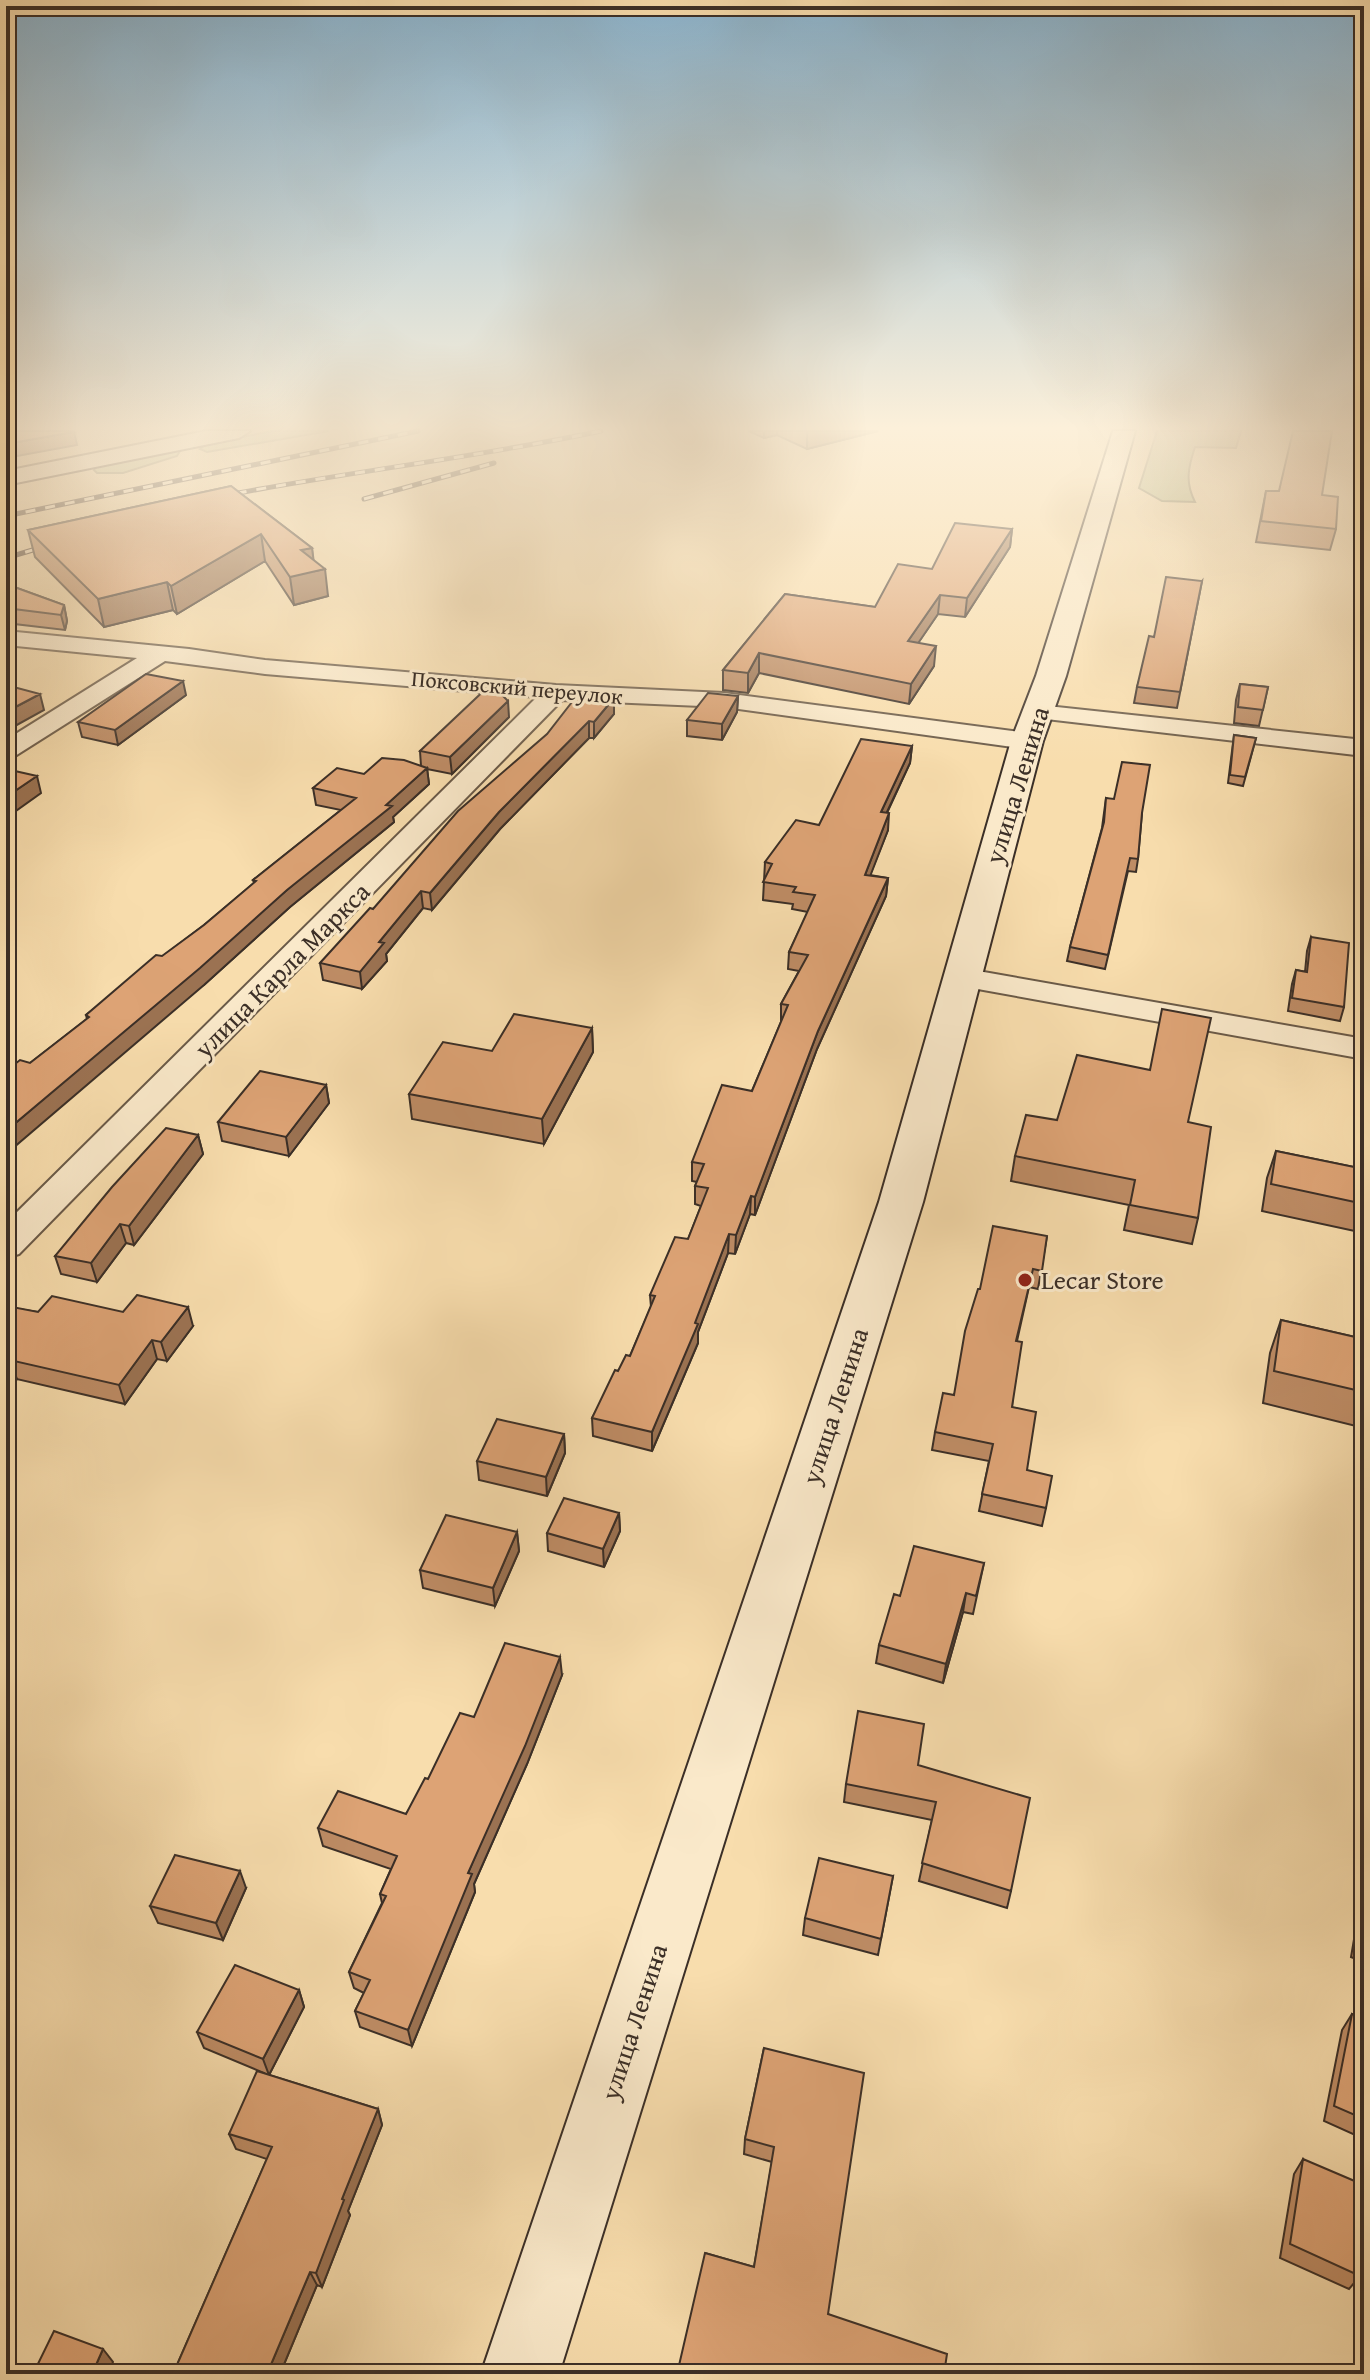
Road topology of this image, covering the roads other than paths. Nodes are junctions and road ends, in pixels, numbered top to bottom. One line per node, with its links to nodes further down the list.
1 (1090, 542): 5 (main road, улица Ленина)
2 (6, 638): 3 (street, Поксовский переулок)
3 (159, 654): 4 (street, Поксовский переулок); 7 (street)
4 (556, 692): 5 (street, Поксовский переулок); 10 (street, улица Карла Маркса)
5 (1033, 727): 6 (street, Поксовский переулок); 8 (main road, улица Ленина)
6 (1364, 748)
7 (6, 751)
8 (961, 977): 9 (street); 11 (main road, улица Ленина)
9 (1364, 1049)
10 (6, 1245)
11 (520, 2374)

